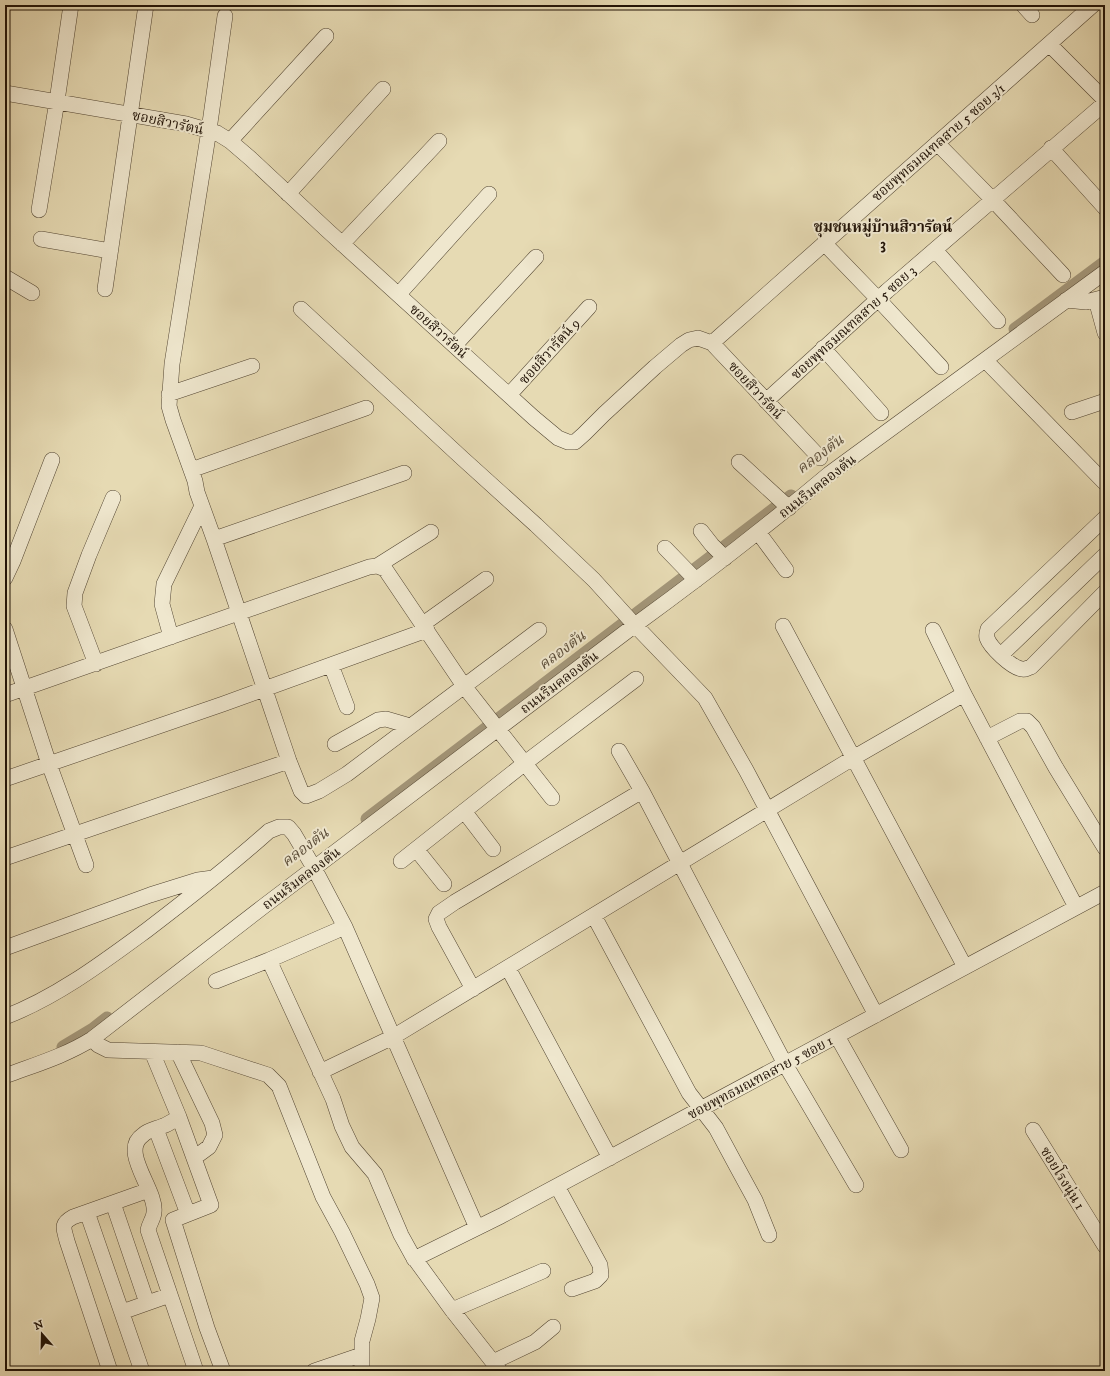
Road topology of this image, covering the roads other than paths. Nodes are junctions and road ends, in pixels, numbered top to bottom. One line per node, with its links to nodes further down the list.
1 (71, 5): 10 (street)
2 (146, 5): 12 (street)
3 (1093, 5): 6 (street, ซอยพุทธมณฑลสาย 5 ซอย 3/1)
4 (225, 16): 13 (street)
5 (326, 36): 14 (street)
6 (1050, 44): 9 (street); 16 (street, ซอยพุทธมณฑลสาย 5 ซอย 3/1)
7 (383, 89): 18 (street)
8 (5, 92): 10 (street, ซอยสิวารัตน์)
9 (1105, 100)
10 (57, 101): 12 (street, ซอยสิวารัตน์); 22 (street)
11 (1105, 103): 17 (street, ซอยพุทธมณฑลสาย 5 ซอย 3)
12 (130, 114): 13 (street, ซอยสิวารัตน์); 27 (street)
13 (209, 130): 14 (street, ซอยสิวารัตน์); 48 (street)
14 (230, 141): 18 (street, ซอยสิวารัตน์)
15 (438, 141): 25 (street)
16 (937, 143): 20 (street); 24 (street, ซอยพุทธมณฑลสาย 5 ซอย 3/1)
17 (1051, 148): 20 (street, ซอยพุทธมณฑลสาย 5 ซอย 3); 21 (street)
18 (288, 194): 25 (street, ซอยสิวารัตน์)
19 (489, 194): 34 (street)
20 (992, 199): 26 (street, ซอยพุทธมณฑลสาย 5 ซอย 3); 31 (street)
21 (1105, 208)
22 (39, 210)
23 (41, 240): 27 (street)
24 (824, 243): 36 (street); 42 (street, ซอยพุทธมณฑลสาย 5 ซอย 3/1)
25 (342, 244): 34 (street, ซอยสิวารัตน์)
26 (935, 250): 36 (street, ซอยพุทธมณฑลสาย 5 ซอย 3); 40 (street)
27 (110, 251): 32 (street)
28 (536, 258): 43 (street)
29 (1105, 272): 37 (street, ถนนริมคลองตัน)
30 (5, 276): 33 (street)
31 (1063, 276)
32 (104, 289)
33 (32, 293)
34 (399, 294): 43 (street, ซอยสิวารัตน์)
35 (1100, 298): 37 (street); 41 (street)
36 (878, 299): 44 (street, ซอยพุทธมณฑลสาย 5 ซอย 3); 47 (street)
37 (1066, 300): 45 (street, ถนนริมคลองตัน)
38 (589, 307): 49 (street, ซอยสิวารัตน์ 9)
39 (301, 310): 79 (street)
40 (998, 321)
41 (1105, 332)
42 (712, 343): 49 (street, ซอยสิวารัตน์); 50 (street, ซอยสิวารัตน์)
43 (455, 345): 49 (street, ซอยสิวารัตน์)
44 (823, 348): 50 (street, ซอยพุทธมณฑลสาย 5 ซอย 3); 54 (street)
45 (985, 360): 60 (street); 62 (street, ถนนริมคลองตัน)
46 (252, 366): 48 (street)
47 (941, 367)
48 (169, 394): 58 (street)
49 (509, 395)
50 (766, 401): 55 (street, ซอยสิวารัตน์)
51 (1105, 401): 53 (street)
52 (366, 408): 58 (street)
53 (1072, 412)
54 (881, 413)
55 (820, 458)
56 (52, 460): 75 (street)
57 (739, 462): 62 (street)
58 (191, 470): 63 (street)
59 (404, 473): 68 (street)
60 (1105, 483)
61 (113, 498): 87 (street)
62 (784, 503): 67 (street, ถนนริมคลองตัน)
63 (202, 506): 68 (street); 85 (street)
64 (1102, 527): 86 (street)
65 (701, 531): 70 (street)
66 (431, 532): 72 (street)
67 (758, 532): 70 (street, ถนนริมคลองตัน); 73 (street)
68 (214, 539): 78 (street)
69 (665, 548): 74 (street)
70 (719, 552): 74 (street, ถนนริมคลองตัน)
71 (1105, 555): 86 (street)
72 (377, 566): 78 (street); 81 (street)
73 (786, 570)
74 (691, 574): 79 (street, ถนนริมคลองตัน)
75 (5, 578)
76 (486, 579): 81 (street)
77 (1105, 592): 86 (street)
78 (238, 613): 85 (street); 92 (street)
79 (629, 620): 96 (street, ถนนริมคลองตัน); 108 (street)
80 (783, 626): 101 (street)
81 (425, 627): 88 (street); 90 (street)
82 (5, 629): 91 (street)
83 (539, 630): 90 (street)
84 (933, 630): 93 (street)
85 (171, 637): 87 (street)
86 (1001, 655)
87 (96, 664): 91 (street)
88 (332, 665): 92 (street); 95 (street)
89 (636, 679): 103 (street)
90 (464, 686): 96 (street); 97 (street)
91 (25, 688): 94 (street); 104 (street)
92 (264, 689): 102 (street); 104 (street)
93 (964, 694): 98 (street); 101 (street)
94 (5, 695)
95 (347, 707)
96 (494, 725): 103 (street); 118 (street, ถนนริมคลองตัน)
97 (410, 726): 99 (street); 102 (street)
98 (987, 738): 111 (street); 122 (street)
99 (335, 744)
100 (619, 751): 106 (street)
101 (853, 758): 108 (street); 127 (street)
102 (288, 761): 110 (street)
103 (525, 763): 107 (street); 109 (street)
104 (49, 764): 105 (street); 110 (street)
105 (5, 779)
106 (642, 791): 117 (street); 130 (street)
107 (552, 798)
108 (768, 810): 117 (street); 131 (street)
109 (464, 811): 112 (street); 113 (street)
110 (74, 834): 114 (street); 116 (street)
111 (1105, 848)
112 (416, 849): 115 (street); 120 (street)
113 (493, 849)
114 (5, 858)
115 (401, 861)
116 (86, 864)
117 (680, 864): 123 (street); 138 (street)
118 (313, 866): 119 (street); 124 (street); 135 (street, ถนนริมคลองตัน)
119 (214, 878): 125 (street); 132 (street)
120 (444, 884)
121 (1105, 892): 122 (street, ซอยพุทธมณฑลสาย 5 ซอย 1)
122 (1076, 907): 127 (street, ซอยพุทธมณฑลสาย 5 ซอย 1)
123 (594, 916): 128 (street); 141 (street)
124 (345, 927): 126 (street); 133 (street)
125 (5, 948)
126 (269, 960): 129 (street); 139 (street)
127 (966, 967): 131 (street, ซอยพุทธมณฑลสาย 5 ซอย 1)
128 (508, 968): 130 (street); 147 (street)
129 (216, 981)
130 (473, 989): 133 (street)
131 (876, 1015): 134 (street, ซอยพุทธมณฑลสาย 5 ซอย 1)
132 (5, 1017)
133 (393, 1036): 139 (street); 155 (street)
134 (837, 1036): 138 (street, ซอยพุทธมณฑลสาย 5 ซอย 1); 145 (street)
135 (92, 1039): 136 (street); 140 (street, ถนนริมคลองตัน)
136 (152, 1052): 137 (street); 142 (street)
137 (178, 1052): 146 (street); 167 (street)
138 (785, 1064): 141 (street, ซอยพุทธมณฑลสาย 5 ซอย 1); 148 (street)
139 (320, 1072): 159 (street)
140 (5, 1076)
141 (700, 1108): 147 (street, ซอยพุทธมณฑลสาย 5 ซอย 1); 157 (street)
142 (179, 1117): 143 (street); 146 (street)
143 (156, 1129): 150 (street); 153 (street)
144 (1033, 1130): 158 (street, ซอยโรงนุ่น 1)
145 (901, 1150)
146 (194, 1158): 153 (street)
147 (610, 1158): 149 (street, ซอยพุทธมณฑลสาย 5 ซอย 1)
148 (856, 1185)
149 (557, 1186): 155 (street, ซอยพุทธมณฑลสาย 5 ซอย 1); 161 (street)
150 (149, 1190): 151 (street); 156 (street)
151 (113, 1203): 152 (street); 163 (street)
152 (87, 1212): 165 (street); 169 (street)
153 (188, 1214): 154 (street)
154 (173, 1220): 156 (street); 172 (street)
155 (477, 1228): 159 (street, ซอยพุทธมณฑลสาย 5 ซอย 1)
156 (148, 1230): 162 (street)
157 (769, 1235)
158 (1105, 1246)
159 (414, 1259): 164 (street)
160 (543, 1270): 164 (street)
161 (572, 1289)
162 (170, 1295): 163 (street); 171 (street)
163 (147, 1303): 165 (street)
164 (452, 1310): 168 (street)
165 (122, 1312): 170 (street)
166 (553, 1327): 168 (street)
167 (361, 1355): 173 (street); 174 (street)
168 (496, 1367)
169 (110, 1371)
170 (142, 1371)
171 (196, 1371)
172 (223, 1371)
173 (314, 1371)
174 (362, 1371)

